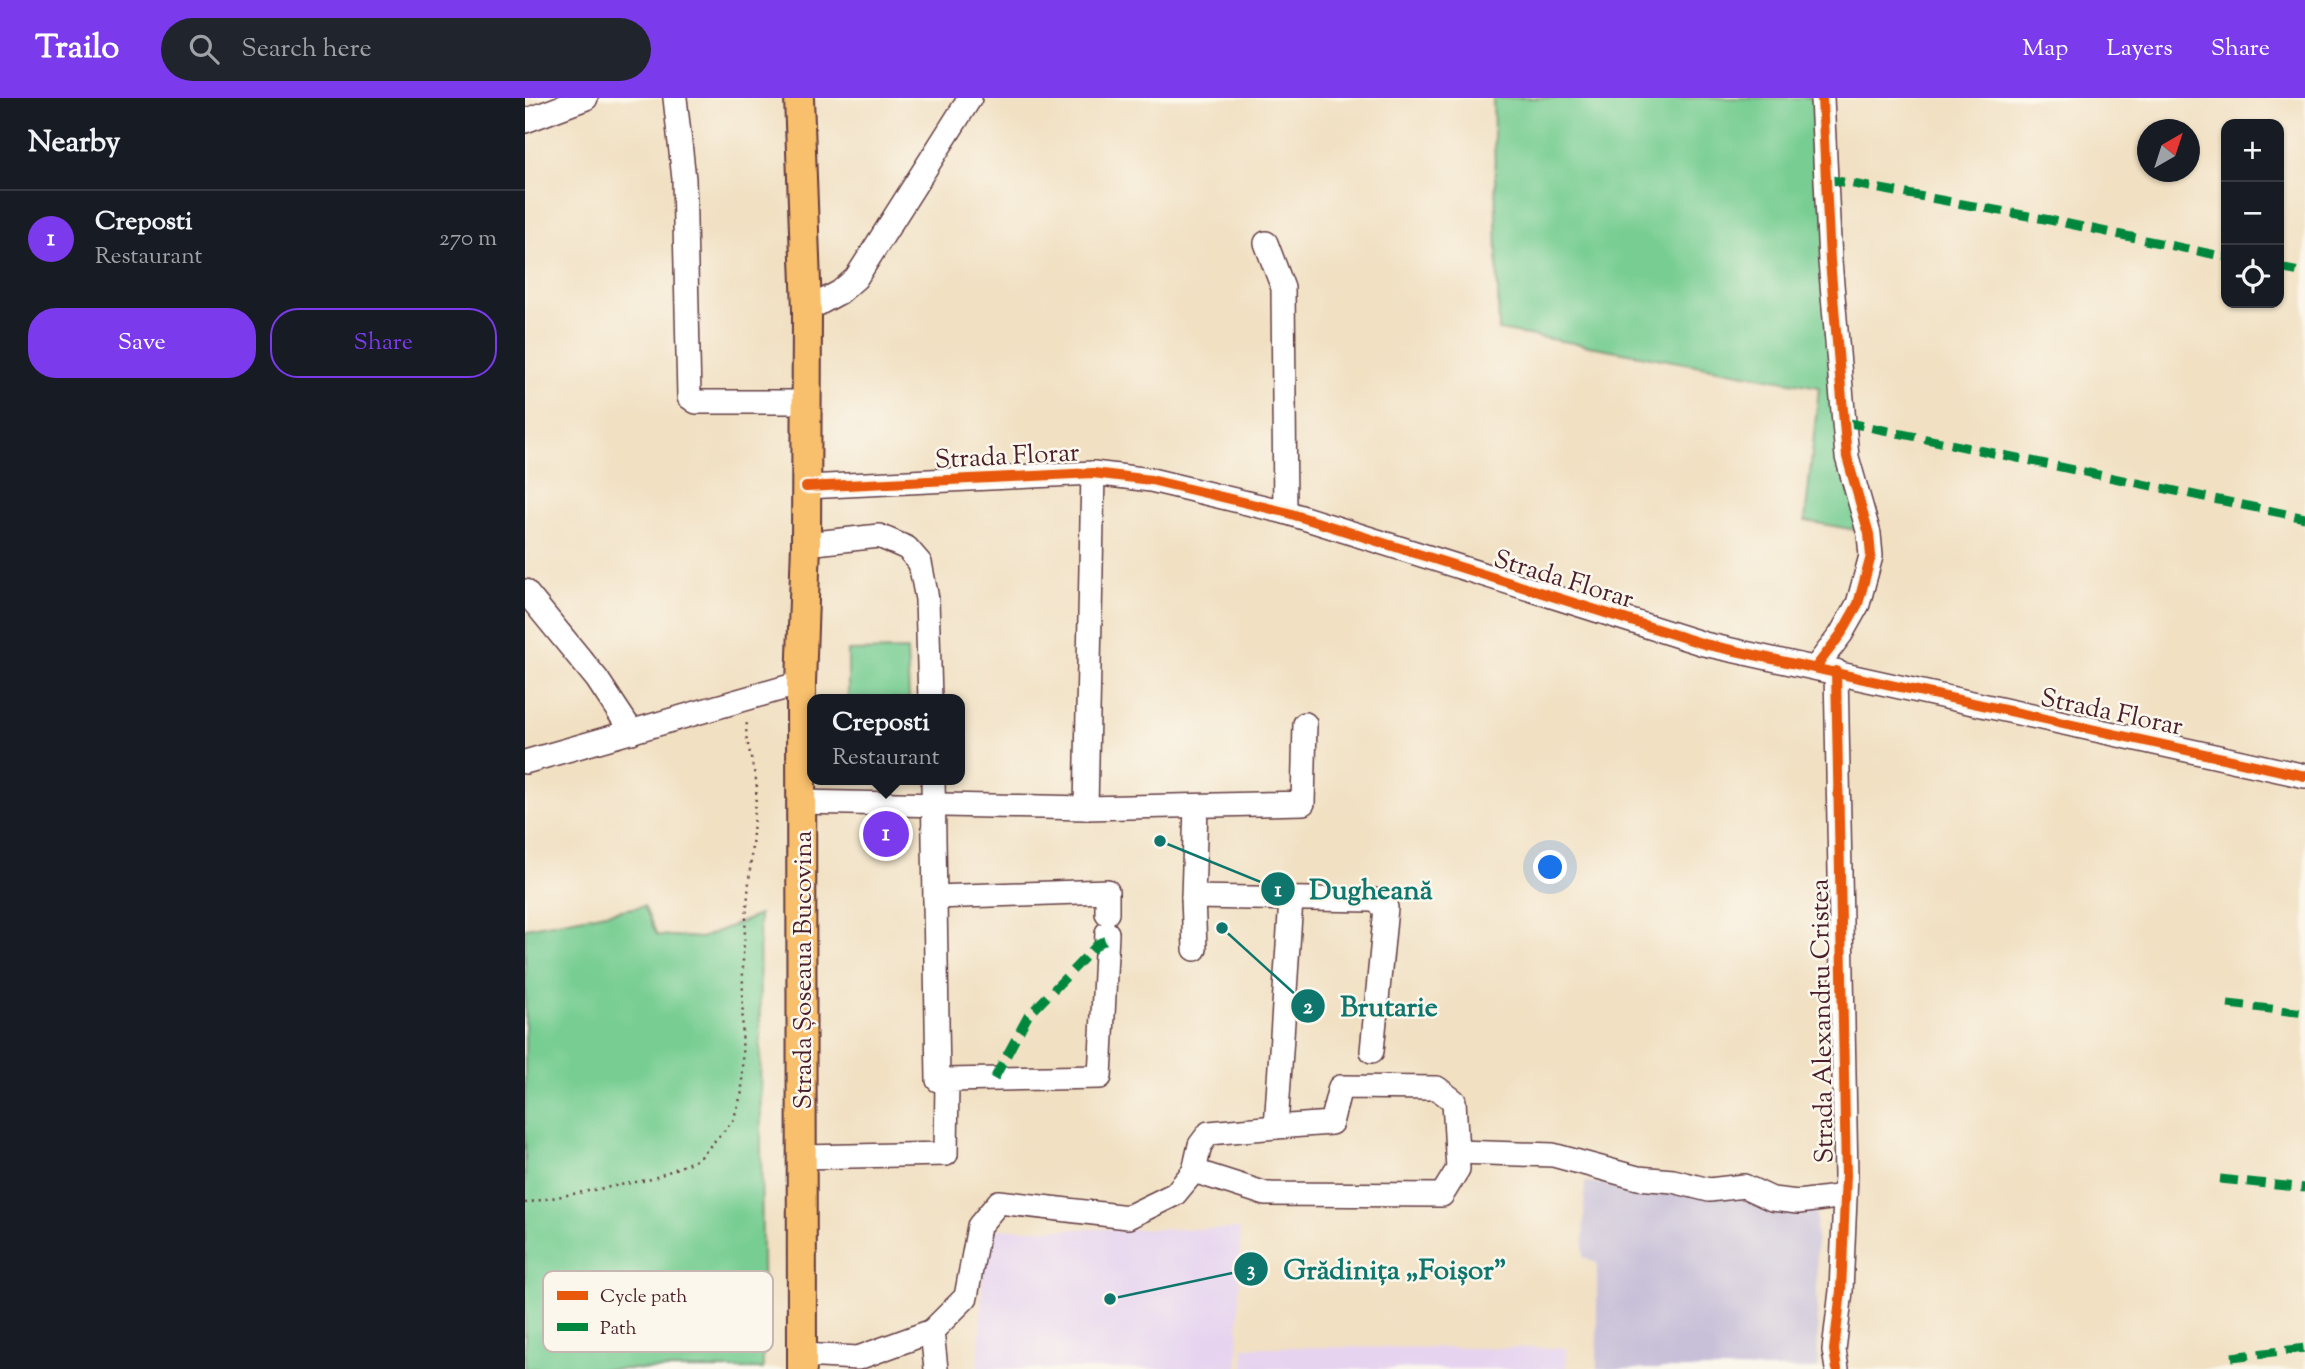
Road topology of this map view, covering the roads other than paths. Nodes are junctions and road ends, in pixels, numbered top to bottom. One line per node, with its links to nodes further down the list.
1 (586, 98): 6 (street)
2 (675, 98): 9 (street)
3 (799, 98): 8 (main road, Strada Șoseaua Bucovina)
4 (970, 98): 8 (street)
5 (1822, 98): 15 (street)
6 (525, 121)
7 (1266, 243): 12 (street)
8 (807, 310): 9 (main road, Strada Șoseaua Bucovina)
9 (806, 402): 11 (main road, Strada Șoseaua Bucovina)
10 (1093, 473): 11 (street, Strada Florar); 12 (street, Strada Florar); 26 (street)
11 (806, 487): 13 (main road, Strada Șoseaua Bucovina)
12 (1285, 512): 15 (street, Strada Florar)
13 (806, 544): 16 (main road, Strada Șoseaua Bucovina); 17 (street)
14 (525, 590): 19 (street)
15 (1826, 669): 21 (street, Strada Florar); 37 (street, Strada Alexandru Cristea)
16 (801, 683): 19 (street); 23 (main road, Strada Șoseaua Bucovina)
17 (930, 694)
18 (1305, 724): 25 (street)
19 (632, 732): 20 (street)
20 (525, 762)
21 (2305, 776)
22 (933, 785): 24 (street)
23 (801, 802): 24 (street); 35 (main road, Strada Șoseaua Bucovina)
24 (934, 807): 26 (street); 27 (street)
25 (1196, 807): 26 (street); 28 (street)
26 (1086, 808)
27 (935, 897): 32 (street); 32 (street)
28 (1193, 897): 29 (street); 30 (street)
29 (1291, 900): 31 (street); 33 (street)
30 (1195, 949)
31 (1372, 1051)
32 (947, 1080): 35 (street)
33 (1276, 1127): 34 (street); 36 (street)
34 (1457, 1152): 36 (street); 37 (street)
35 (803, 1157): 39 (main road, Strada Șoseaua Bucovina)
36 (1194, 1171): 38 (street)
37 (1845, 1196): 41 (street, Strada Alexandru Cristea)
38 (932, 1331): 39 (street); 40 (street)
39 (802, 1362)
40 (936, 1369)
41 (1837, 1369)

